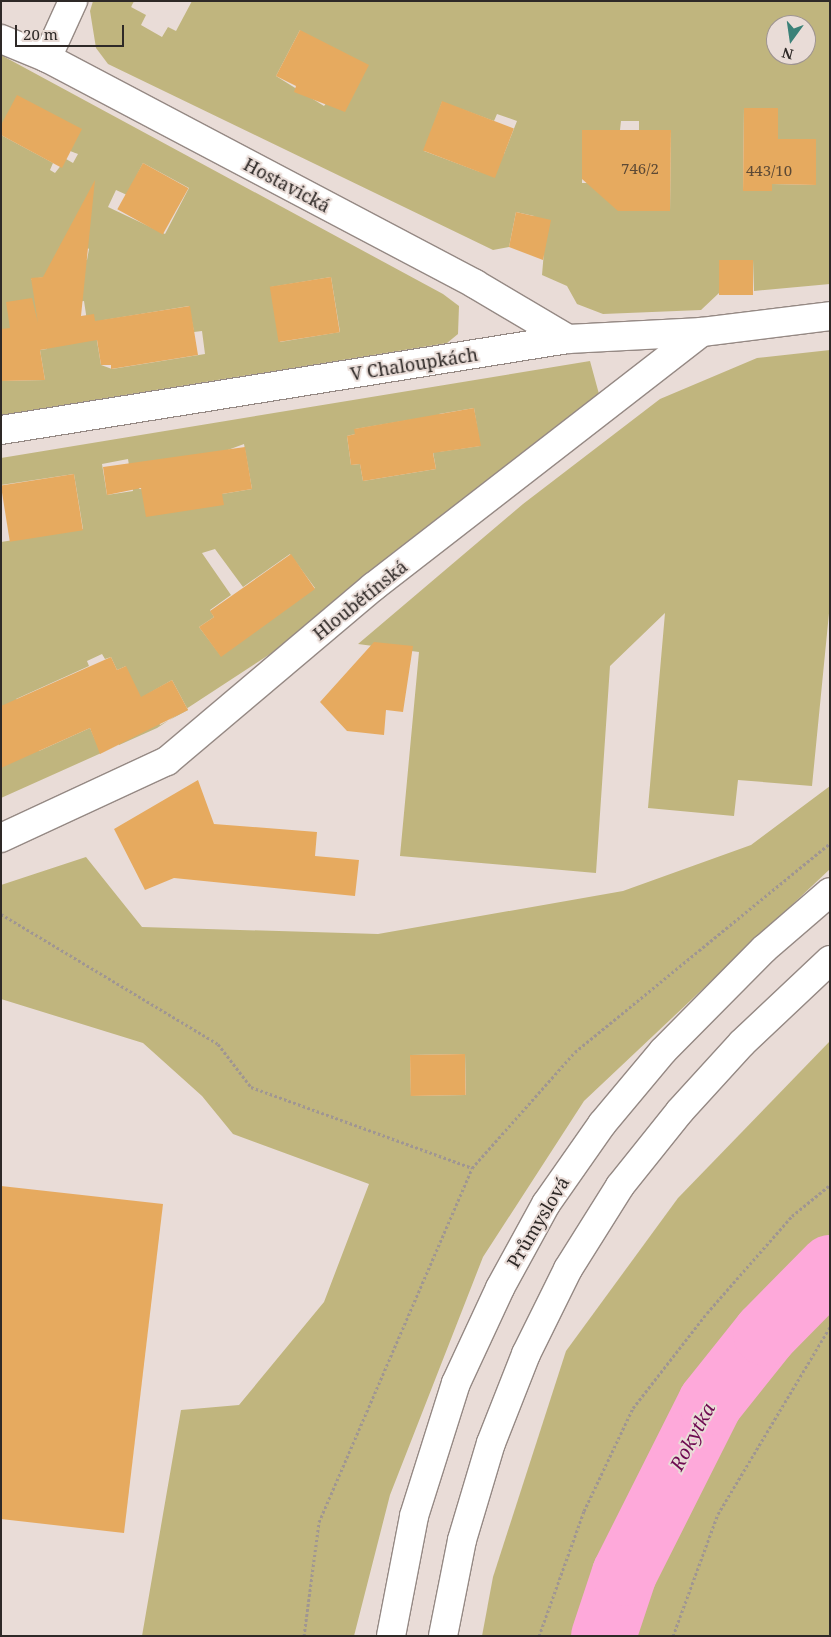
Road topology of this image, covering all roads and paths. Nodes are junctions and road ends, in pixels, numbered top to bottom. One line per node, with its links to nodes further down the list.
1 (73, 1): 3 (street)
2 (1, 39): 3 (street, Hostavická)
3 (47, 58): 6 (street, Hostavická)
4 (830, 316): 5 (street, V Chaloupkách)
5 (702, 332): 6 (street, V Chaloupkách); 8 (street, Hloubětínská)
6 (568, 339): 7 (street, V Chaloupkách)
7 (1, 430)
8 (1, 838)
9 (830, 843): 13 (path)
10 (830, 892): 17 (street, Průmyslová)
11 (1, 914): 13 (path)
12 (830, 960): 18 (street)
13 (472, 1168): 16 (path)
14 (830, 1185): 19 (path)
15 (830, 1327): 20 (path)
16 (304, 1636)
17 (391, 1636)
18 (443, 1636)
19 (539, 1636)
20 (672, 1636)

